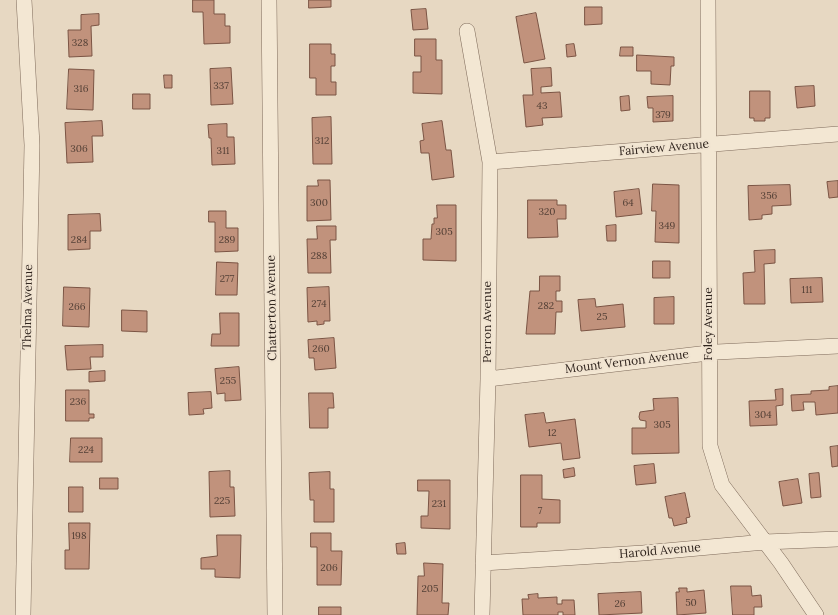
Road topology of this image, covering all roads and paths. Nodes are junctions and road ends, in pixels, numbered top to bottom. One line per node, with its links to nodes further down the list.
1 (24, 0): 14 (street, Thelma Avenue)
2 (269, 0): 15 (street, Chatterton Avenue)
3 (708, 0): 6 (street, Foley Avenue)
4 (467, 31): 7 (street, Perron Avenue)
5 (838, 134): 6 (street, Fairview Avenue)
6 (709, 144): 7 (street, Fairview Avenue); 9 (street, Foley Avenue)
7 (490, 162): 10 (street, Perron Avenue)
8 (838, 346): 9 (street, Mount Vernon Avenue)
9 (709, 353): 10 (street, Mount Vernon Avenue); 12 (street, Foley Avenue)
10 (488, 379): 13 (street, Perron Avenue)
11 (838, 539): 12 (street, Harold Avenue)
12 (765, 542): 13 (street, Harold Avenue); 17 (street, Foley Avenue)
13 (483, 563): 16 (street, Perron Avenue)
14 (23, 615)
15 (275, 615)
16 (482, 615)
17 (816, 615)

